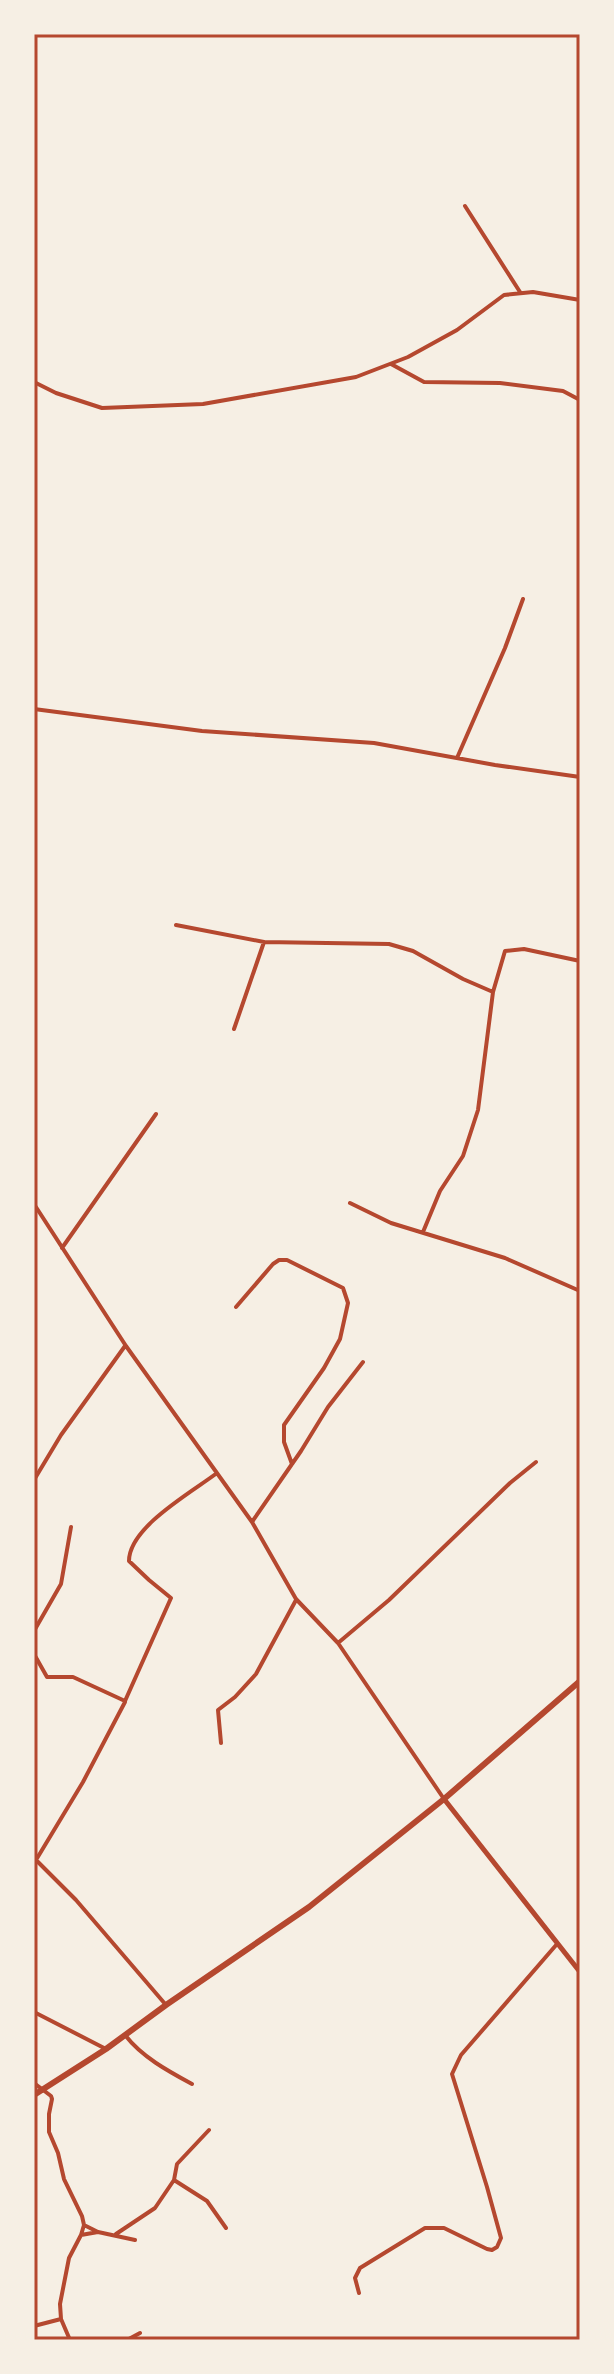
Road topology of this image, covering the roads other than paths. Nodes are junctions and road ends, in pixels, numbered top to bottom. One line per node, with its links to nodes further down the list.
1 (465, 206): 2 (street)
2 (520, 292): 3 (street); 4 (street)
3 (580, 300)
4 (391, 364): 5 (street); 6 (street)
5 (34, 382)
6 (580, 400)
7 (523, 599): 9 (street)
8 (34, 709): 9 (street)
9 (457, 758): 10 (street)
10 (580, 777)
11 (176, 925): 12 (street)
12 (264, 942): 14 (street); 15 (street)
13 (580, 961): 14 (street)
14 (493, 992): 19 (street)
15 (234, 1029)
16 (156, 1114): 20 (street)
17 (350, 1203): 19 (street)
18 (34, 1204): 20 (street)
19 (423, 1232): 21 (street)
20 (62, 1248): 23 (street)
21 (580, 1291)
22 (236, 1307): 26 (street)
23 (126, 1346): 27 (street); 28 (street)
24 (363, 1362): 26 (street)
25 (536, 1462): 33 (street)
26 (292, 1464): 29 (street)
27 (217, 1473): 29 (street); 36 (street)
28 (34, 1480)
29 (252, 1522): 31 (street)
30 (71, 1527): 32 (street)
31 (296, 1599): 33 (street); 37 (street)
32 (34, 1631)
33 (338, 1643): 38 (street)
34 (34, 1654): 36 (street)
35 (580, 1681): 38 (main road)
36 (125, 1701): 39 (street)
37 (221, 1743)
38 (444, 1799): 40 (main road); 42 (main road)
39 (35, 1859): 42 (street)
40 (557, 1944): 41 (main road); 58 (street)
41 (580, 1972)
42 (166, 2005): 44 (main road)
43 (34, 2012): 45 (street)
44 (125, 2035): 45 (main road); 47 (street)
45 (106, 2049): 48 (main road)
46 (34, 2083): 48 (street)
47 (192, 2084)
48 (42, 2090): 49 (main road); 52 (street)
49 (34, 2095)
50 (209, 2130): 51 (street)
51 (174, 2180): 53 (street); 55 (street)
52 (84, 2225): 54 (street); 56 (street)
53 (226, 2228)
54 (98, 2232): 55 (street); 56 (street)
55 (116, 2234): 57 (street)
56 (81, 2235): 59 (street)
57 (135, 2240)
58 (359, 2293)
59 (61, 2319): 60 (street); 62 (street)
60 (34, 2326)
61 (140, 2333): 63 (street)
62 (70, 2340)
63 (127, 2340)

